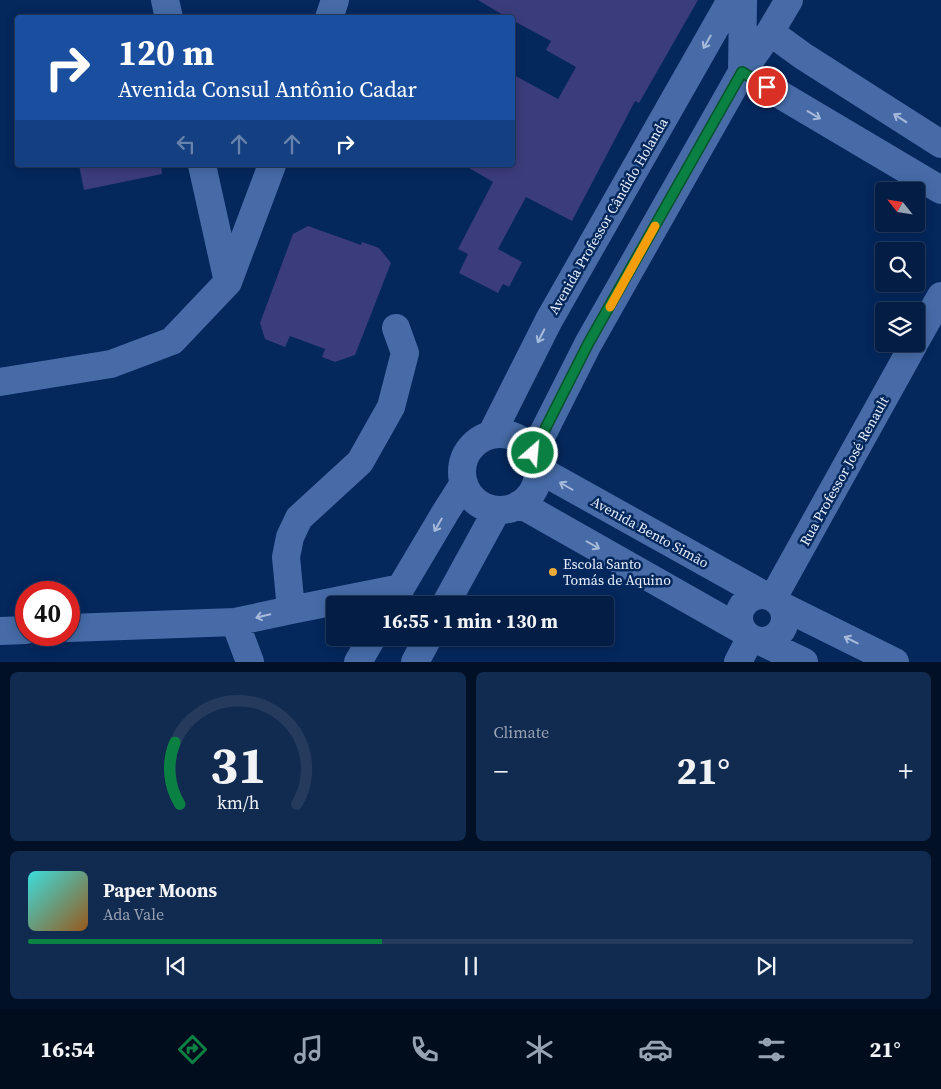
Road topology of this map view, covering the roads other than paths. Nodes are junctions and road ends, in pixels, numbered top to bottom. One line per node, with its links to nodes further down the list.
1 (165, 0): 7 (street)
2 (336, 0): 8 (street)
3 (731, 0): 21 (street, Avenida Professor Cândido Holanda, one-way to 21)
4 (744, 0): 10 (street)
5 (775, 0): 9 (street)
6 (789, 0): 9 (street)
7 (168, 15)
8 (330, 15)
9 (770, 32): 10 (street); 11 (street, one-way to 9)
10 (742, 72): 14 (street, one-way to 14); 22 (street)
11 (941, 144)
12 (202, 167): 15 (street)
13 (271, 167): 15 (street)
14 (941, 190)
15 (228, 282): 20 (street)
16 (941, 296): 17 (street)
17 (925, 324)
18 (396, 328): 29 (street)
19 (910, 352): 27 (street, Rua Professor José Renault)
20 (0, 382)
21 (491, 435): 22 (street); 23 (street)
22 (535, 461): 24 (street); 27 (street, Avenida Bento Simão, one-way to 22)
23 (464, 483): 24 (street); 25 (street, one-way to 25)
24 (509, 507): 26 (street); 34 (street, one-way to 34)
25 (397, 596)
26 (451, 596)
27 (773, 599): 34 (street); 34 (street); 41 (street, Avenida Bento Simão, one-way to 27)
28 (326, 606): 29 (street)
29 (291, 610): 30 (street, one-way to 30)
30 (235, 622): 31 (street); 37 (street)
31 (80, 628)
32 (15, 630): 33 (street)
33 (0, 631)
34 (748, 643): 40 (street)
35 (367, 646): 38 (street)
36 (424, 646): 39 (street)
37 (250, 662)
38 (358, 662)
39 (415, 662)
40 (804, 662)
41 (894, 662)

